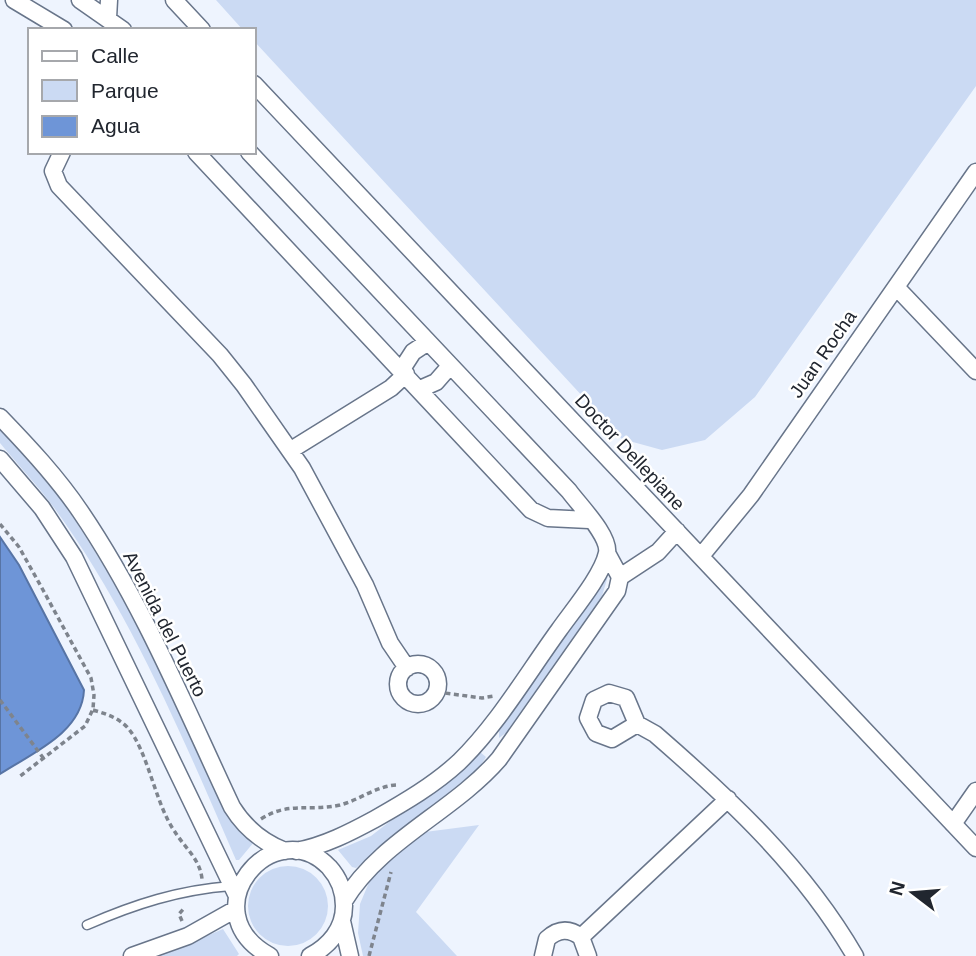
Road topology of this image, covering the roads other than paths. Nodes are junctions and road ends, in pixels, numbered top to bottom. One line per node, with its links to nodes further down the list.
1 (14, 0): 6 (street)
2 (80, 0): 5 (street)
3 (109, 0): 5 (street)
4 (174, 0): 8 (street)
5 (108, 18): 7 (street)
6 (61, 28)
7 (120, 28)
8 (200, 28)
9 (256, 87): 24 (street, Doctor Dellepiane)
10 (61, 154): 21 (street)
11 (198, 154): 17 (street)
12 (251, 154): 15 (street)
13 (976, 173): 14 (street, Juan Rocha)
14 (896, 288): 18 (street); 26 (street, Juan Rocha)
15 (429, 342): 16 (street); 17 (street)
16 (450, 366): 19 (street); 23 (street)
17 (404, 371): 19 (street); 21 (street)
18 (976, 371)
19 (420, 389): 23 (street)
20 (0, 416): 36 (street, Avenida del Puerto)
21 (291, 450): 28 (street)
22 (0, 459): 37 (street)
23 (589, 520): 25 (street)
24 (677, 531): 26 (street, Doctor Dellepiane); 27 (street)
25 (607, 553): 27 (street); 30 (street)
26 (701, 556): 34 (street, Doctor Dellepiane)
27 (620, 577): 31 (street)
28 (407, 668): 28 (street)
29 (637, 724): 33 (street)
30 (477, 741): 31 (street); 36 (street)
31 (499, 759): 38 (street)
32 (976, 791): 34 (street)
33 (729, 799): 41 (street); 48 (street)
34 (953, 824): 35 (street, Doctor Dellepiane)
35 (976, 848)
36 (291, 851): 37 (street); 38 (street, Avenida del Puerto)
37 (235, 897): 40 (lane); 42 (street); 43 (street)
38 (344, 901): 39 (street)
39 (342, 920): 44 (street); 45 (street)
40 (87, 925)
41 (581, 937): 46 (street); 47 (street)
42 (132, 956)
43 (270, 956)
44 (310, 956)
45 (350, 956)
46 (543, 956)
47 (588, 956)
48 (855, 956)

